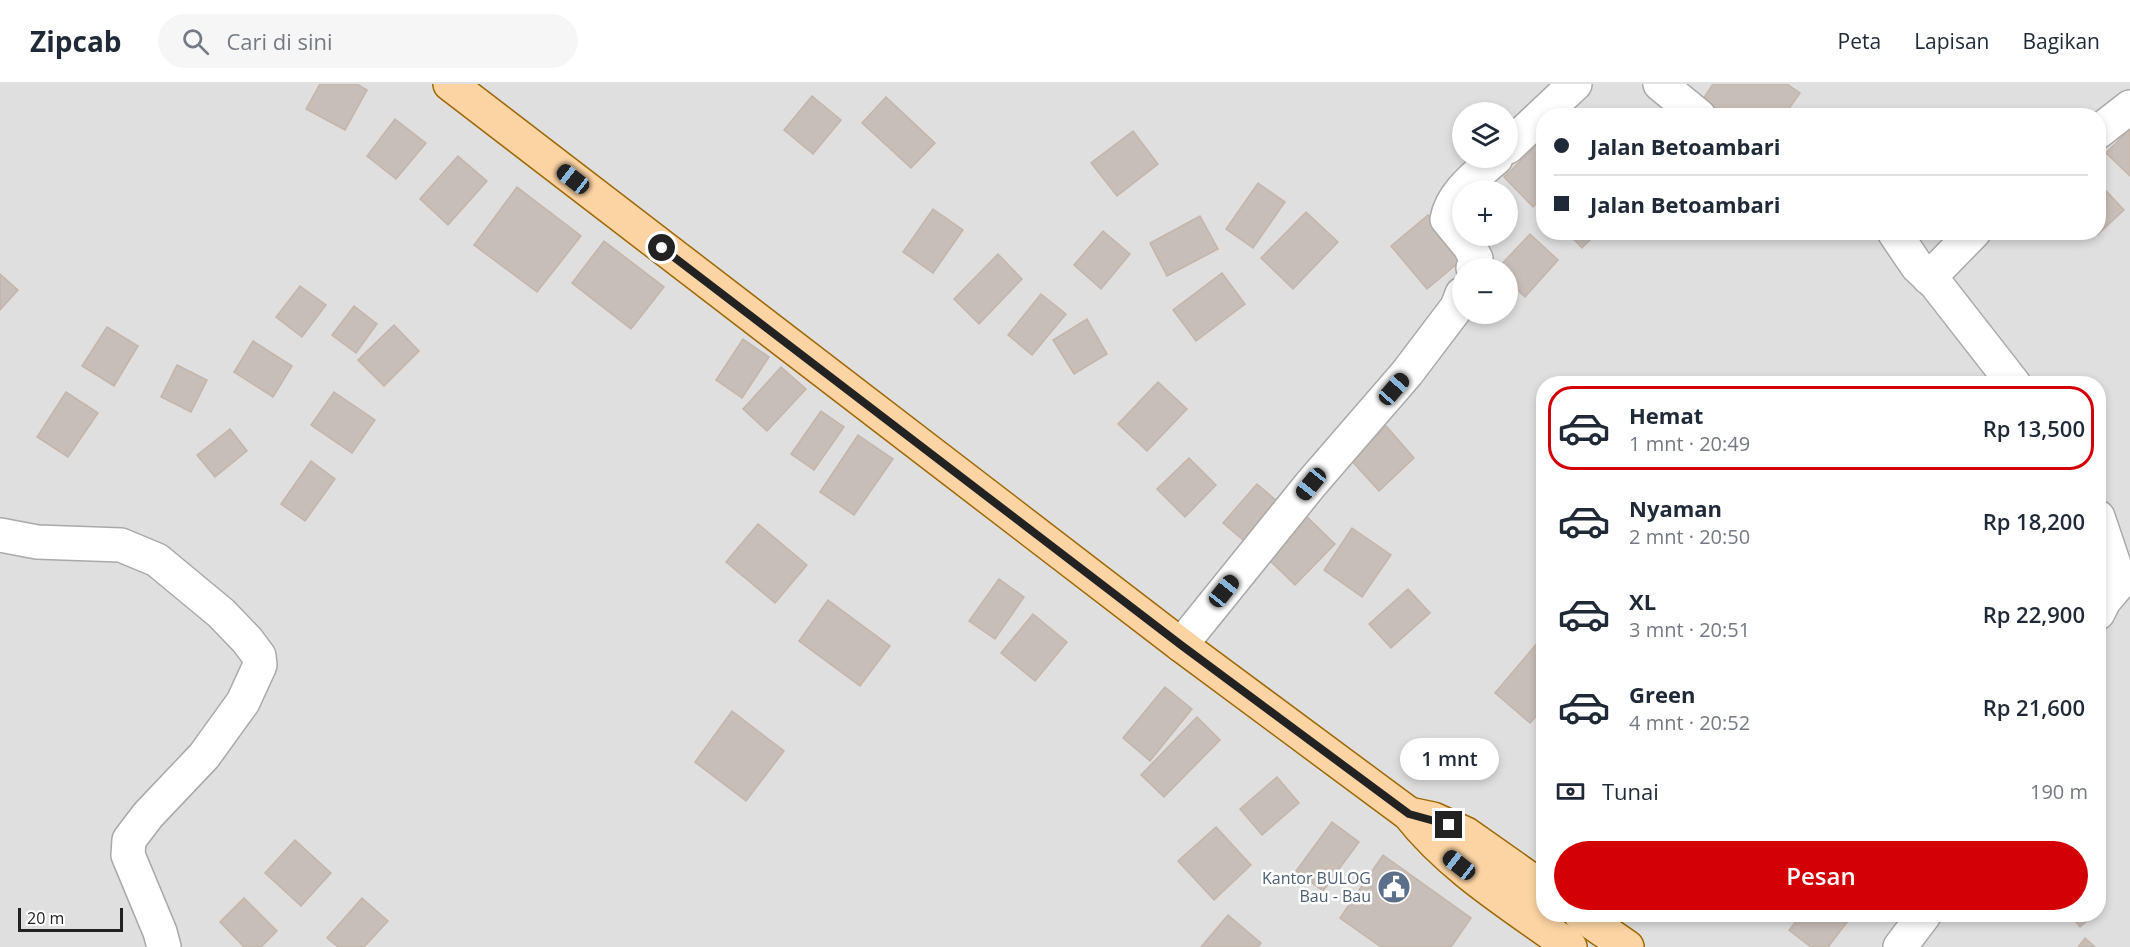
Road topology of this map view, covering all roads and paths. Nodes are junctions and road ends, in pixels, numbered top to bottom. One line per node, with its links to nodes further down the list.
1 (450, 84): 21 (main road)
2 (1575, 84): 5 (street)
3 (1660, 84): 6 (street)
4 (2130, 107): 8 (street)
5 (1549, 108)
6 (1689, 108)
7 (1536, 121): 9 (street)
8 (2106, 126)
9 (1518, 138)
10 (1485, 168): 13 (street)
11 (1899, 240): 14 (street)
12 (1966, 240): 14 (street)
13 (1476, 258)
14 (1929, 278): 16 (street)
15 (1452, 313): 21 (street)
16 (2008, 376)
17 (0, 535): 28 (street)
18 (2106, 536): 19 (street)
19 (2125, 581): 20 (street)
20 (2106, 599)
21 (1181, 645): 22 (main road)
22 (1409, 814): 23 (main road); 25 (main road)
23 (1536, 883)
24 (1536, 922): 29 (main road)
25 (1536, 922)
26 (1591, 922): 30 (main road)
27 (1919, 922): 31 (street)
28 (164, 947)
29 (1570, 947)
30 (1627, 947)
31 (1900, 947)

